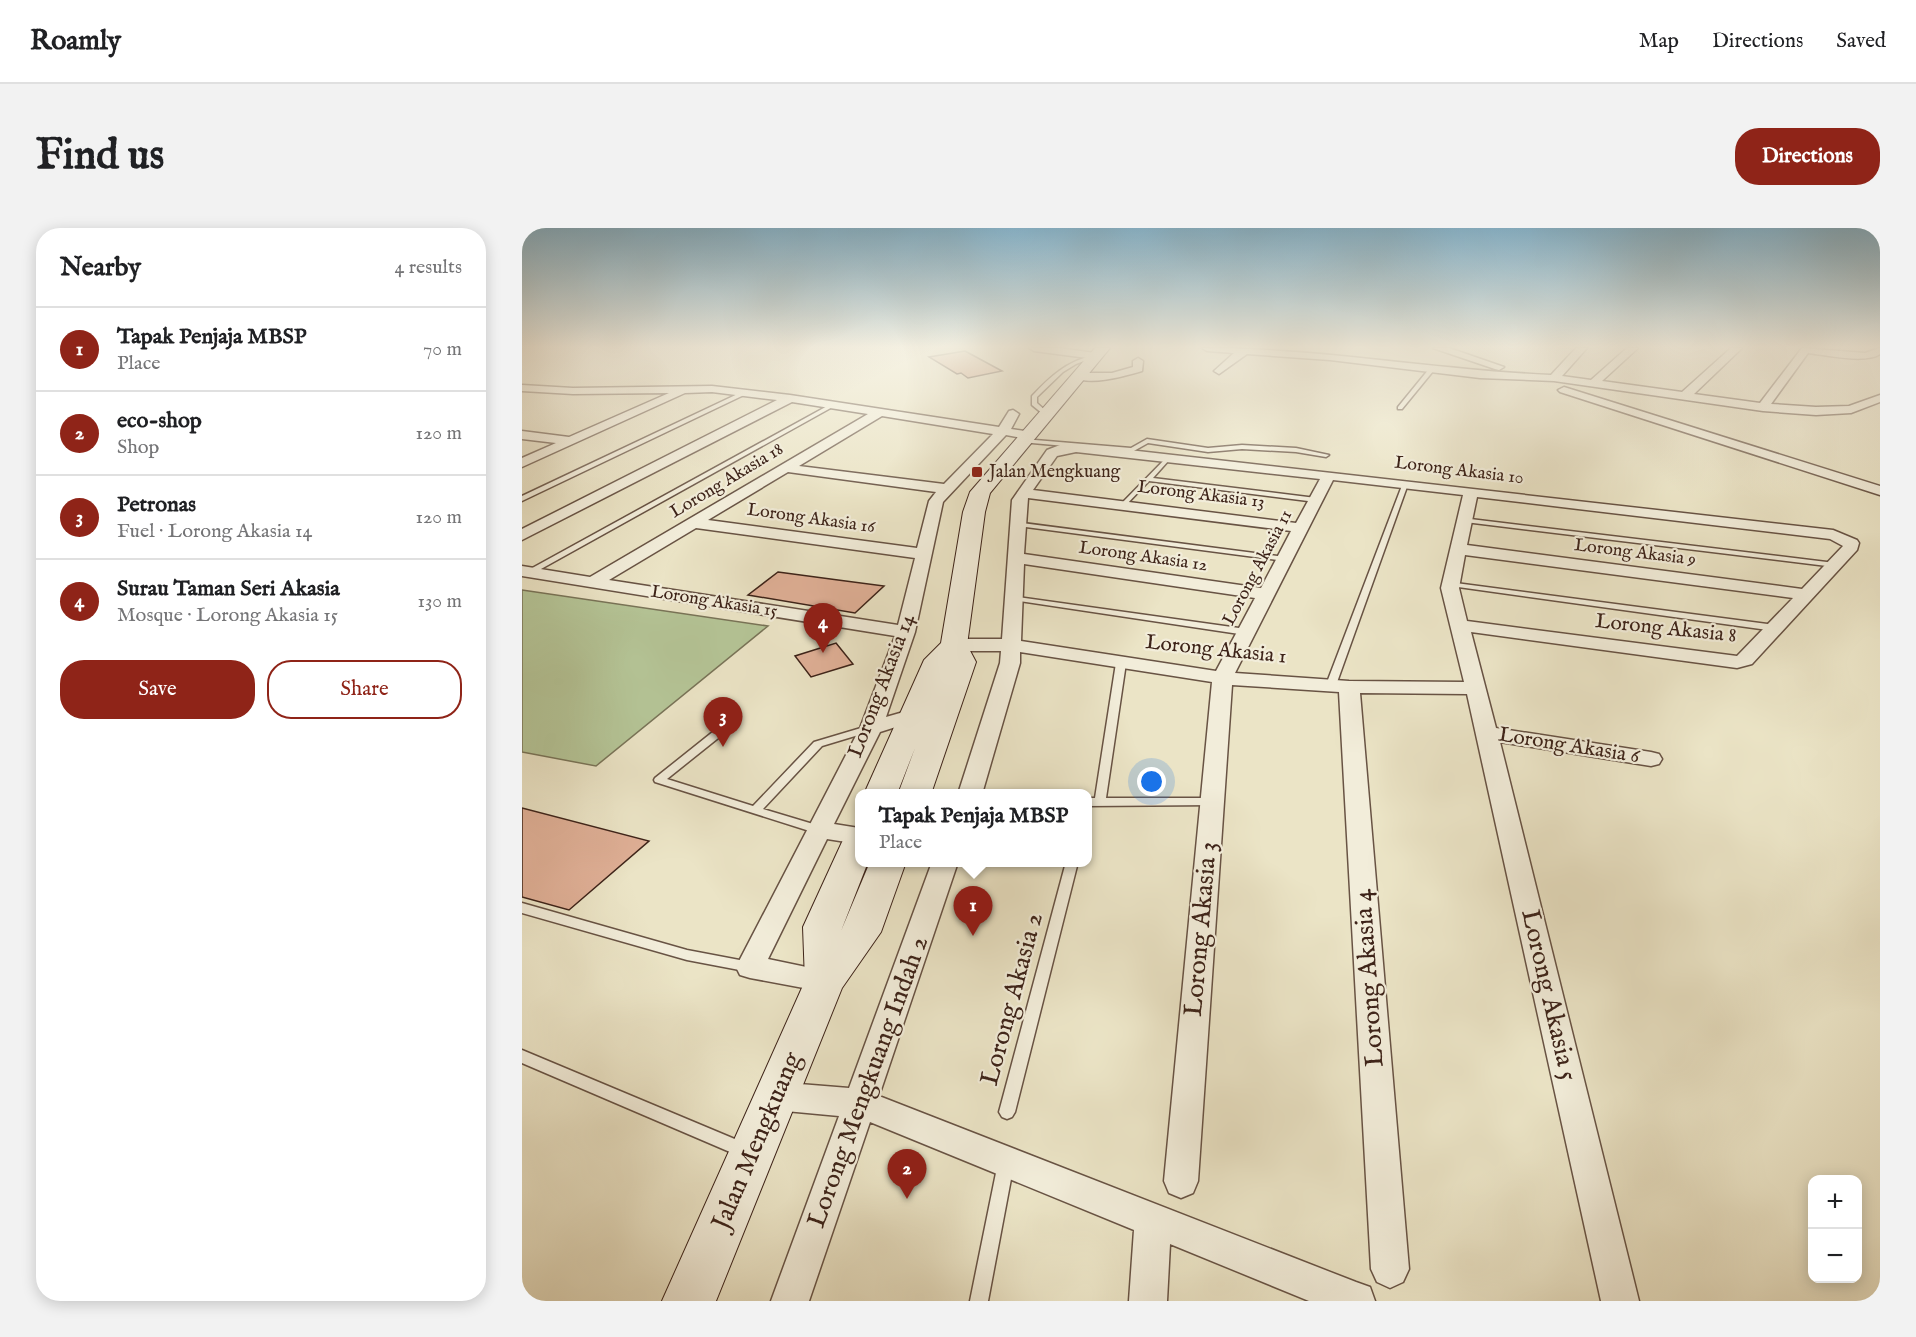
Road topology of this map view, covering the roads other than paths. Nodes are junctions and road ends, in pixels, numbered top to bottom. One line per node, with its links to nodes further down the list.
1 (659, 398): 18 (street)
2 (733, 398): 31 (lane)
3 (790, 398): 10 (street); 38 (street)
4 (1059, 398): 17 (main road)
5 (1408, 398): 12 (lane)
6 (1590, 398): 28 (street)
7 (1700, 398): 11 (street)
8 (1770, 398): 11 (street)
9 (1880, 398): 11 (street)
10 (833, 405): 13 (street); 45 (lane)
11 (1763, 407)
12 (1400, 408)
13 (880, 412): 15 (street); 23 (street, Lorong Akasia 18)
14 (1013, 414): 15 (street, Lorong Akasia 14)
15 (1003, 431): 17 (street); 27 (street, Lorong Akasia 14)
16 (522, 435): 18 (street)
17 (1025, 438): 19 (lane); 55 (main road)
18 (571, 441): 22 (street)
19 (1204, 455): 20 (lane); 21 (street, Lorong Akasia 10); 24 (street, Lorong Akasia 10)
20 (1326, 455)
21 (1168, 458): 25 (lane); 30 (street, Lorong Akasia 10)
22 (522, 463)
23 (785, 468): 27 (street); 35 (street, Lorong Akasia 18)
24 (1329, 476): 26 (street, Lorong Akasia 10); 32 (street, Lorong Akasia 11)
25 (1148, 479): 32 (lane); 33 (lane)
26 (1405, 484): 29 (street, Lorong Akasia 10); 59 (lane)
27 (946, 489): 41 (street, Lorong Akasia 14)
28 (1880, 491)
29 (1471, 492): 34 (street); 39 (street, Lorong Akasia 10)
30 (1024, 493): 33 (street, Lorong Akasia 13); 36 (street)
31 (522, 499)
32 (1316, 500): 37 (street, Lorong Akasia 11)
33 (1123, 505): 37 (street, Lorong Akasia 13)
34 (1465, 520): 40 (street); 44 (lane)
35 (695, 523): 41 (street, Lorong Akasia 16); 46 (street, Lorong Akasia 18)
36 (1017, 524): 42 (street); 43 (lane)
37 (1301, 528): 43 (street, Lorong Akasia 11)
38 (522, 535)
39 (1851, 543): 44 (street, Lorong Akasia 8)
40 (1458, 549): 47 (street); 49 (street, Lorong Akasia 9)
41 (923, 554): 53 (street, Lorong Akasia 14)
42 (1015, 558): 48 (street, Lorong Akasia 12); 50 (street)
43 (1285, 559): 48 (street, Lorong Akasia 11)
44 (1835, 565): 49 (street, Lorong Akasia 8)
45 (526, 572): 46 (street, Lorong Akasia 15)
46 (593, 582): 53 (street, Lorong Akasia 15)
47 (1451, 584): 51 (street, Lorong Akasia 5); 52 (lane)
48 (1266, 594): 54 (street, Lorong Akasia 11)
49 (1806, 595): 52 (street, Lorong Akasia 8)
50 (1013, 598): 54 (lane); 56 (street)
51 (1460, 625): 52 (street, Lorong Akasia 8); 60 (street, Lorong Akasia 5)
52 (1775, 628)
53 (906, 632): 63 (street, Lorong Akasia 14)
54 (1246, 633): 58 (street, Lorong Akasia 11)
55 (954, 645): 56 (street, Lorong Akasia 1); 61 (main road); 67 (main road)
56 (1010, 645): 57 (street, Lorong Akasia 1); 68 (street)
57 (1121, 663): 58 (street, Lorong Akasia 1); 70 (lane)
58 (1222, 678): 59 (street, Lorong Akasia 1); 71 (street, Lorong Akasia 3)
59 (1340, 686): 60 (street, Lorong Akasia 1); 90 (street, Lorong Akasia 4)
60 (1475, 688): 64 (street, Lorong Akasia 5)
61 (914, 716): 63 (street); 66 (main road)
62 (728, 725): 72 (lane)
63 (871, 728): 72 (lane); 73 (street, Lorong Akasia 14)
64 (1487, 733): 65 (street, Lorong Akasia 6); 96 (street, Lorong Akasia 5)
65 (1651, 759)
66 (882, 789)
67 (916, 789)
68 (971, 789)
69 (1092, 802): 70 (lane)
70 (1101, 802): 71 (lane)
71 (1212, 802): 88 (street, Lorong Akasia 3)
72 (755, 810): 73 (lane)
73 (819, 830): 74 (street); 80 (street, Lorong Akasia 14)
74 (855, 835)
75 (855, 851): 81 (main road, Jalan Mengkuang)
76 (886, 867): 81 (main road, Jalan Mengkuang)
77 (943, 867): 84 (street, Lorong Mengkuang Indah 2)
78 (1071, 867): 85 (lane, Lorong Akasia 2)
79 (522, 908): 80 (lane)
80 (750, 967): 81 (street)
81 (825, 981): 83 (main road, Jalan Mengkuang)
82 (522, 1056): 86 (lane)
83 (776, 1096): 84 (street); 86 (main road, Jalan Mengkuang)
84 (860, 1103): 87 (street); 93 (street, Lorong Mengkuang Indah 2)
85 (1007, 1112)
86 (751, 1154): 92 (main road, Jalan Mengkuang)
87 (1006, 1162): 89 (street); 94 (lane)
88 (1181, 1181)
89 (1153, 1220): 91 (street); 95 (street)
90 (1390, 1269)
91 (1342, 1298)
92 (689, 1301)
93 (790, 1301)
94 (979, 1301)
95 (1148, 1301)
96 (1620, 1301)

